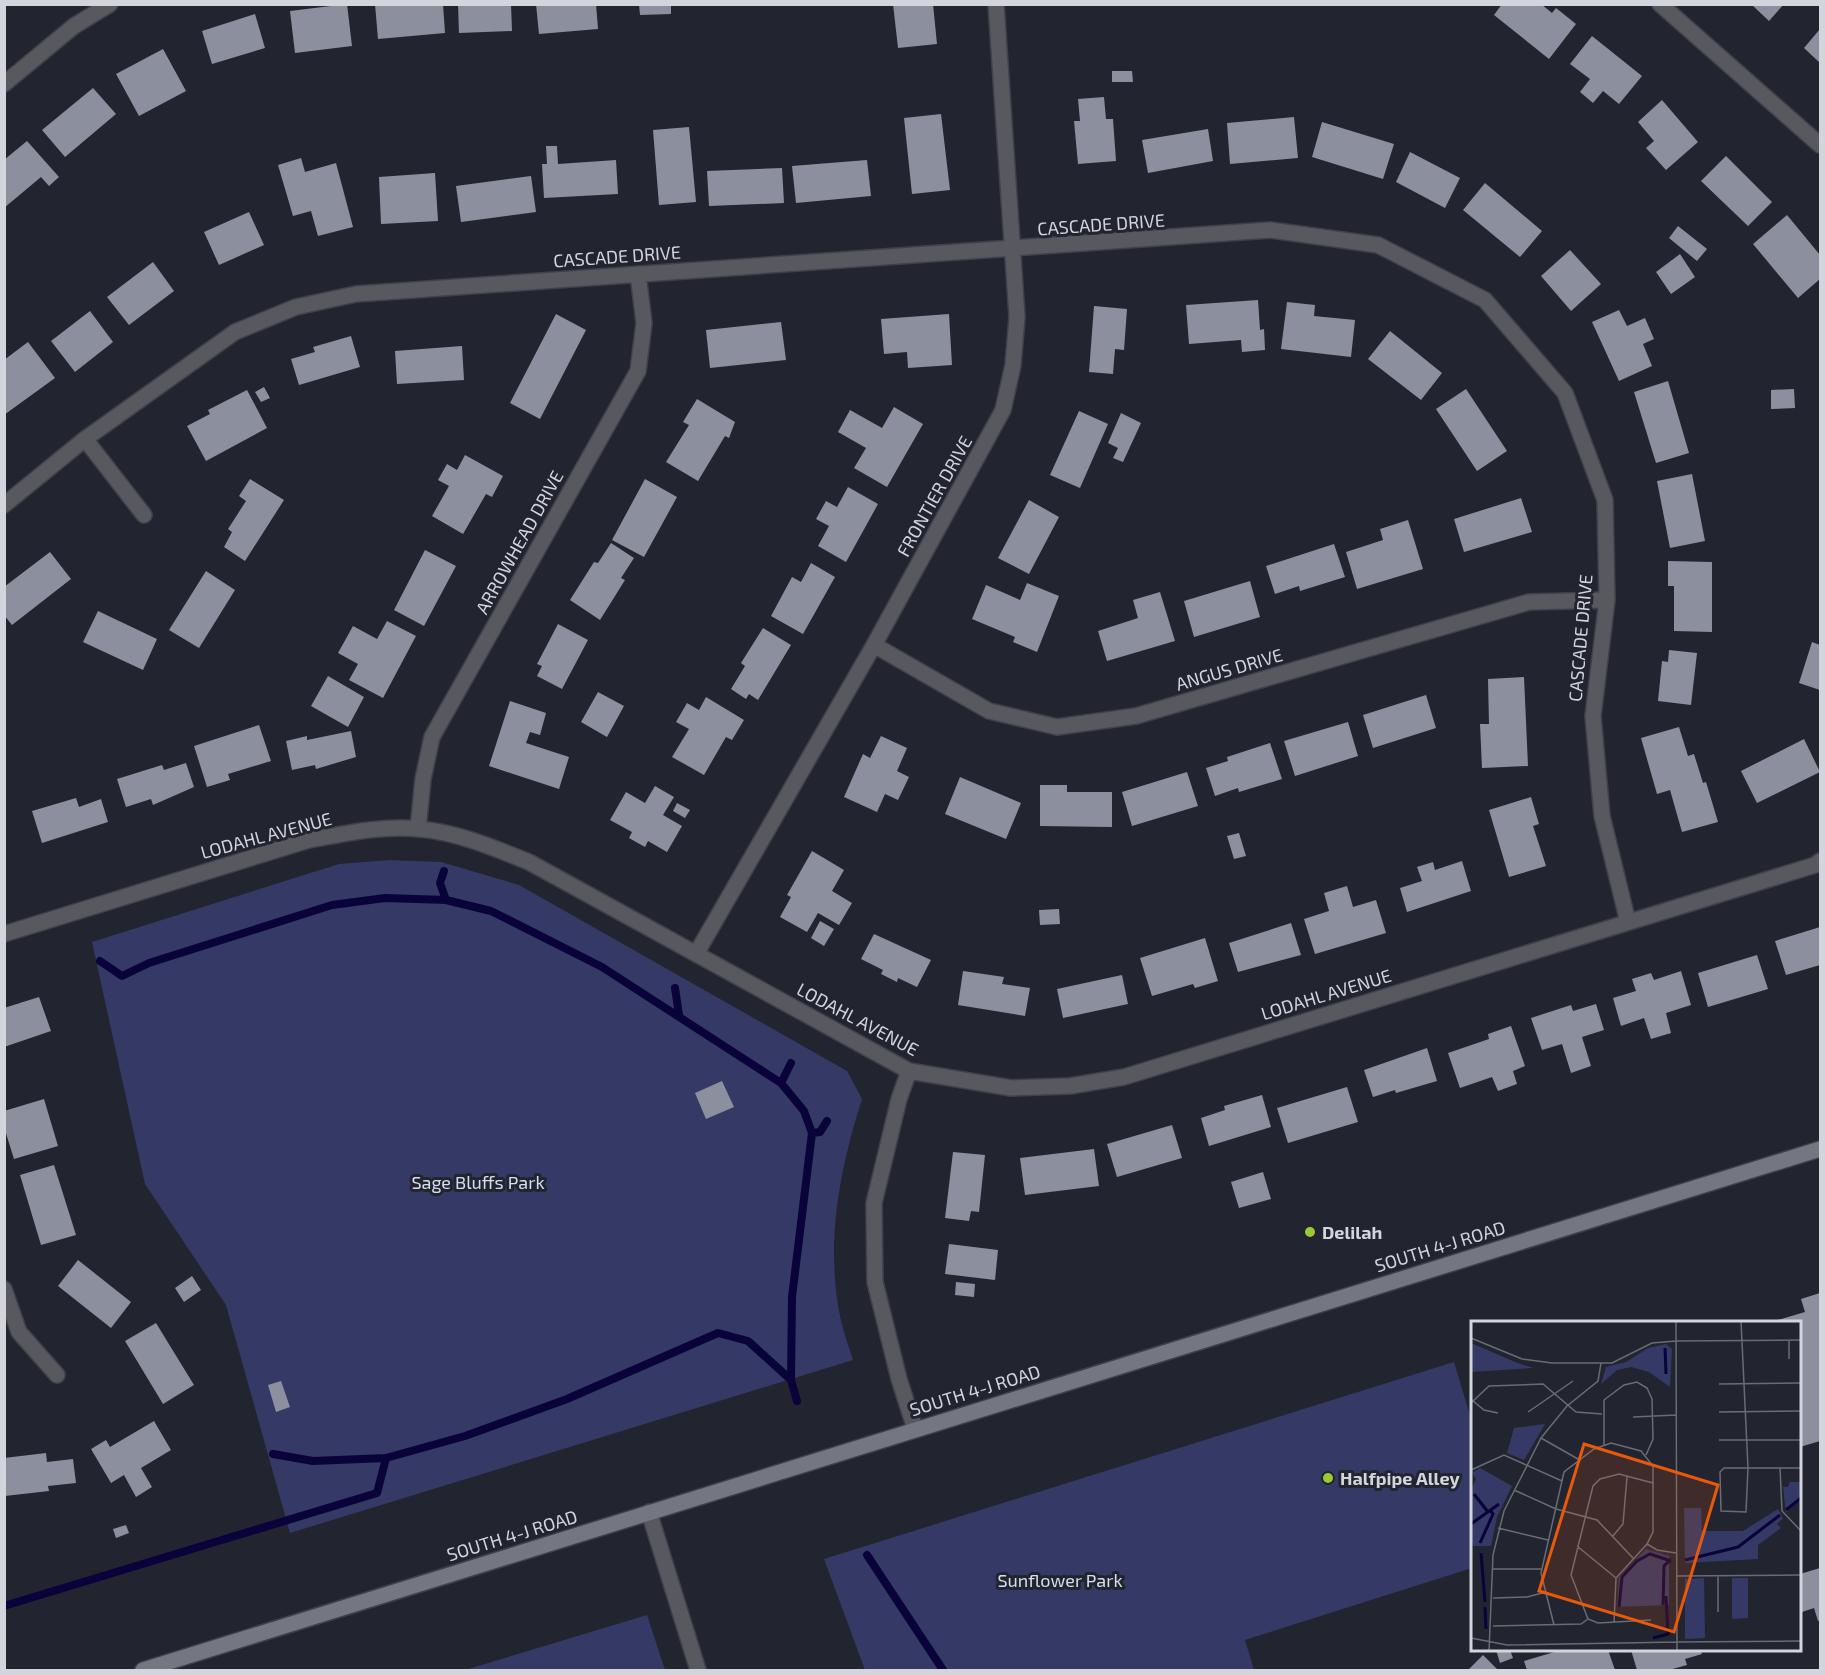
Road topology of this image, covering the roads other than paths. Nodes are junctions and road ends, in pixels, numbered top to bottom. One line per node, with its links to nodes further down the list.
1 (110, 4): 4 (street)
2 (996, 4): 6 (street, FRONTIER DRIVE)
3 (1660, 4): 5 (street)
4 (6, 81)
5 (1821, 145)
6 (1013, 250): 7 (street, CASCADE DRIVE); 11 (street, CASCADE DRIVE); 12 (street, FRONTIER DRIVE)
7 (638, 273): 8 (street, CASCADE DRIVE); 13 (street, ARROWHEAD DRIVE)
8 (85, 439): 9 (street, CASCADE DRIVE); 10 (street)
9 (4, 505)
10 (144, 515)
11 (1607, 600): 12 (street, ANGUS DRIVE); 15 (street, CASCADE DRIVE)
12 (874, 645): 17 (street, FRONTIER DRIVE)
13 (418, 829): 16 (street, LODAHL AVENUE); 17 (street, LODAHL AVENUE)
14 (1821, 861): 15 (street, LODAHL AVENUE)
15 (1628, 922): 18 (street, LODAHL AVENUE)
16 (4, 934)
17 (696, 954): 18 (street, LODAHL AVENUE)
18 (909, 1071): 22 (street)
19 (1821, 1149): 22 (main road, SOUTH 4-J ROAD)
20 (4, 1289): 21 (street)
21 (57, 1375)
22 (915, 1429): 23 (main road, SOUTH 4-J ROAD)
23 (649, 1512): 24 (main road, SOUTH 4-J ROAD); 25 (street)
24 (143, 1671)
25 (698, 1671)

